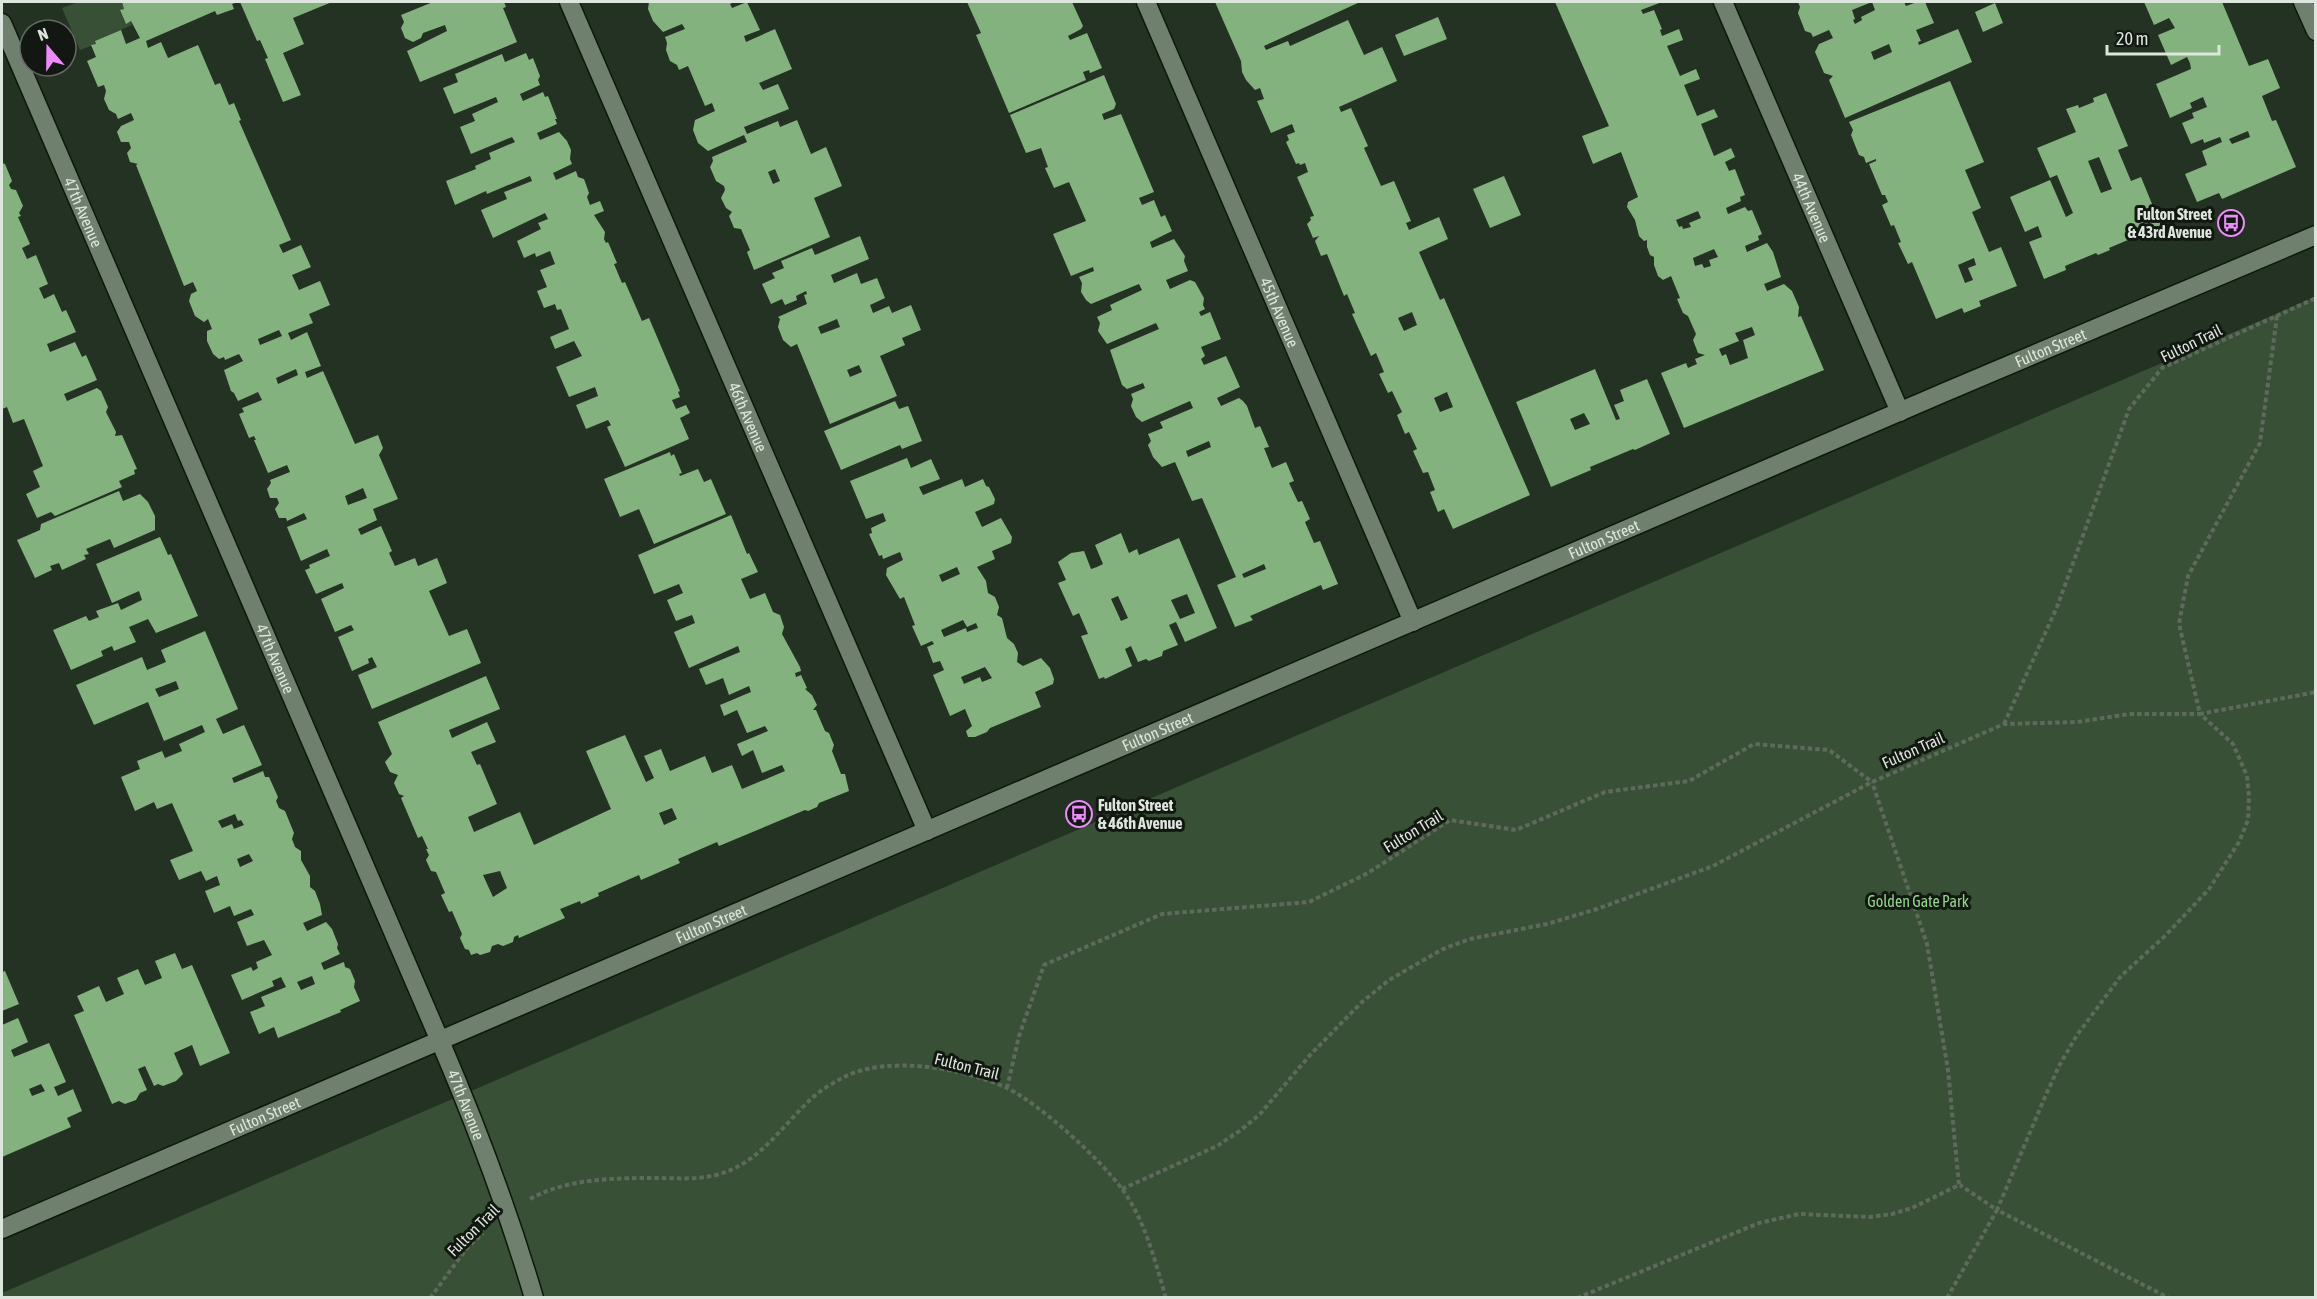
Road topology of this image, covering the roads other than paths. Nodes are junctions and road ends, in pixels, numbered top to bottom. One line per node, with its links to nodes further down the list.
1 (569, 2): 10 (street, 46th Avenue)
2 (1146, 2): 9 (street, 45th Avenue)
3 (1723, 2): 8 (street, 44th Avenue)
4 (2303, 2): 6 (street)
5 (2, 23): 11 (street, 47th Avenue)
6 (2316, 31)
7 (2316, 235): 8 (street, Fulton Street)
8 (1900, 412): 9 (street, Fulton Street)
9 (1413, 621): 10 (street, Fulton Street)
10 (927, 831): 11 (street, Fulton Street)
11 (440, 1041): 12 (street, Fulton Street); 13 (street, 47th Avenue)
12 (2, 1229)
13 (534, 1298)

